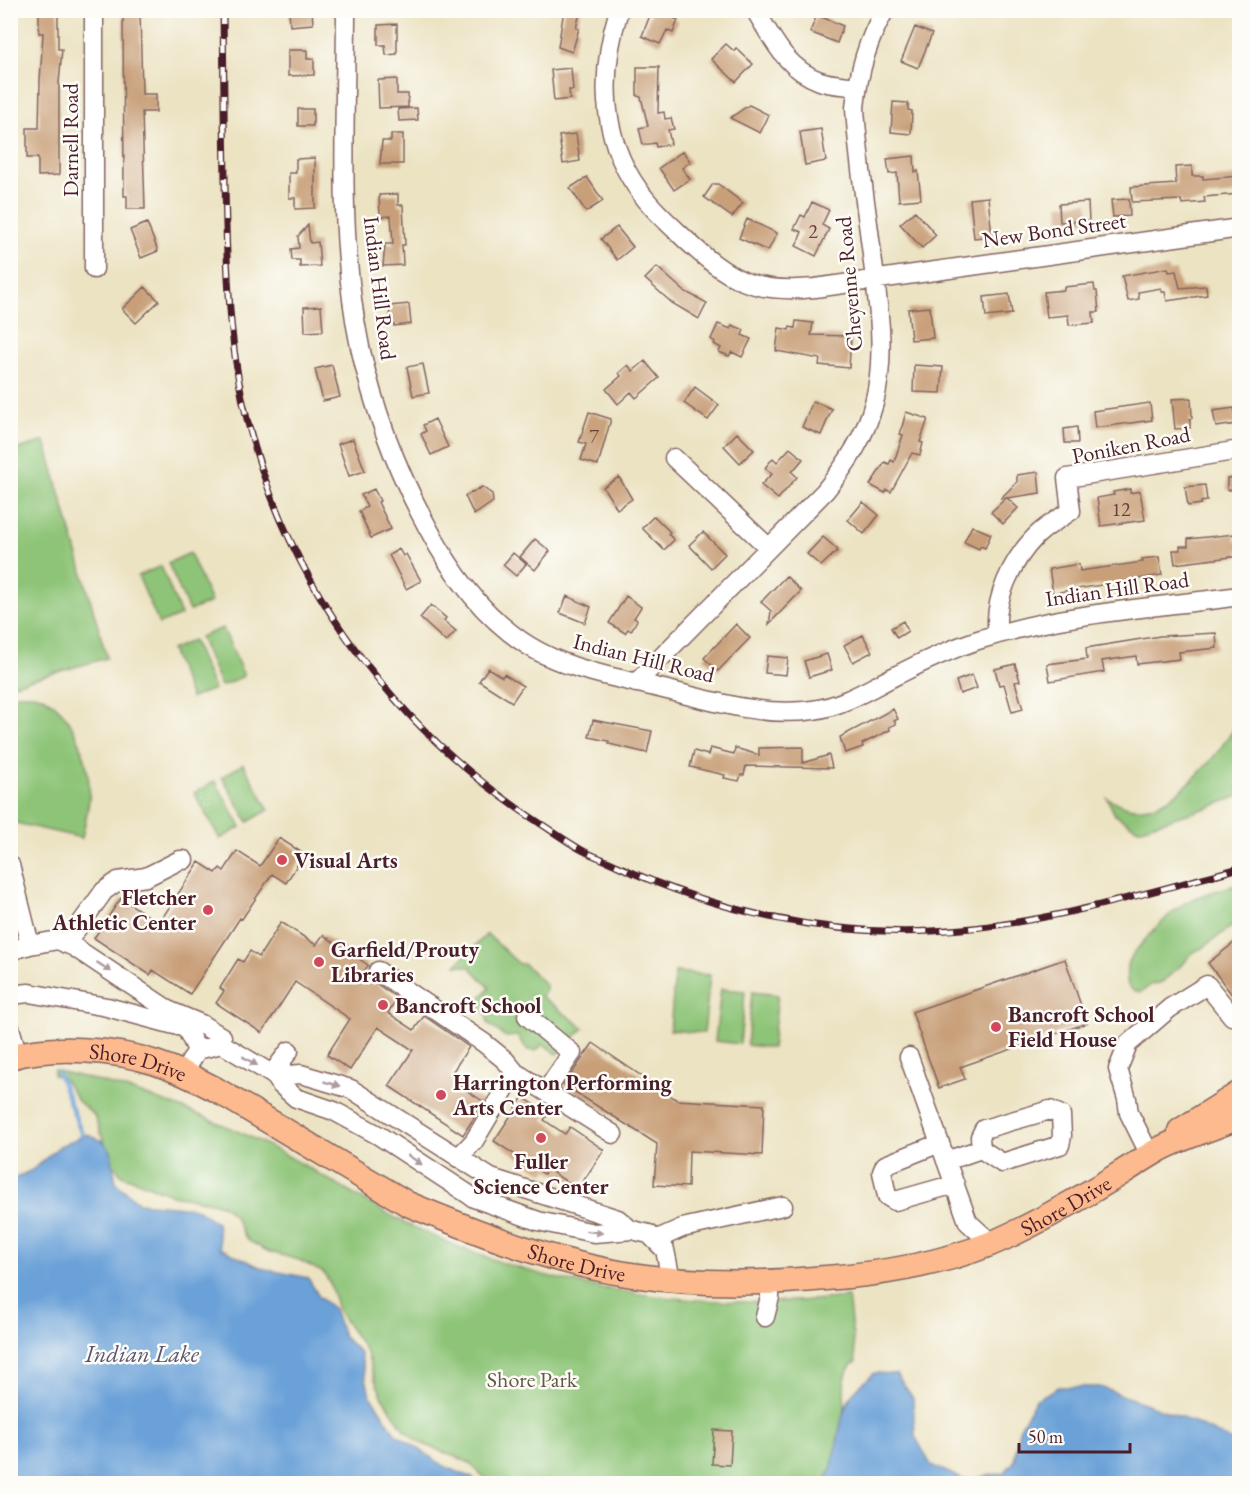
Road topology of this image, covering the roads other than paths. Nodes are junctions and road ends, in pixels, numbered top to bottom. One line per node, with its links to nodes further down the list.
1 (94, 10): 8 (street, Darnell Road)
2 (346, 10): 15 (street, Indian Hill Road)
3 (619, 10): 9 (street, New Bond Street)
4 (755, 10): 6 (street)
5 (885, 10): 6 (street, Cheyenne Road)
6 (857, 87): 9 (street, Cheyenne Road)
7 (1239, 228): 9 (street, New Bond Street)
8 (94, 269)
9 (876, 280): 12 (street, Cheyenne Road)
10 (1239, 450): 14 (street, Poniken Road)
11 (674, 458): 12 (street)
12 (769, 548): 15 (street, Cheyenne Road)
13 (1239, 596): 14 (street, Indian Hill Road)
14 (998, 634): 15 (street, Indian Hill Road)
15 (636, 683)
16 (184, 860): 18 (street)
17 (10, 865): 19 (street)
18 (66, 944): 19 (street); 26 (street, one-way to 26)
19 (30, 945): 20 (street)
20 (10, 951)
21 (378, 971): 31 (street)
22 (10, 995): 27 (street)
23 (1239, 1015): 40 (street)
24 (527, 1016): 34 (street)
25 (10, 1028): 29 (street)
26 (222, 1044): 27 (street); 33 (street, one-way to 33)
27 (197, 1050): 32 (street)
28 (289, 1051): 33 (street)
29 (14, 1056): 32 (main road, Shore Drive)
30 (909, 1057): 38 (street)
31 (515, 1072): 34 (street); 41 (street)
32 (184, 1073): 48 (main road, Shore Drive)
33 (273, 1075): 41 (street, one-way to 41); 45 (street, one-way to 45)
34 (546, 1091): 37 (street)
35 (1239, 1093): 40 (main road, Shore Drive)
36 (1239, 1117): 40 (main road, Shore Drive)
37 (613, 1134)
38 (940, 1143): 42 (street); 43 (street)
39 (981, 1149): 42 (street)
40 (1156, 1152): 47 (main road, Shore Drive)
41 (458, 1158): 45 (street)
42 (946, 1161): 43 (street)
43 (955, 1184): 47 (street)
44 (783, 1206): 46 (street)
45 (631, 1230): 46 (street)
46 (655, 1240): 48 (street)
47 (991, 1243): 49 (main road, Shore Drive)
48 (671, 1280): 49 (main road, Shore Drive)
49 (770, 1282): 50 (street)
50 (765, 1317)

